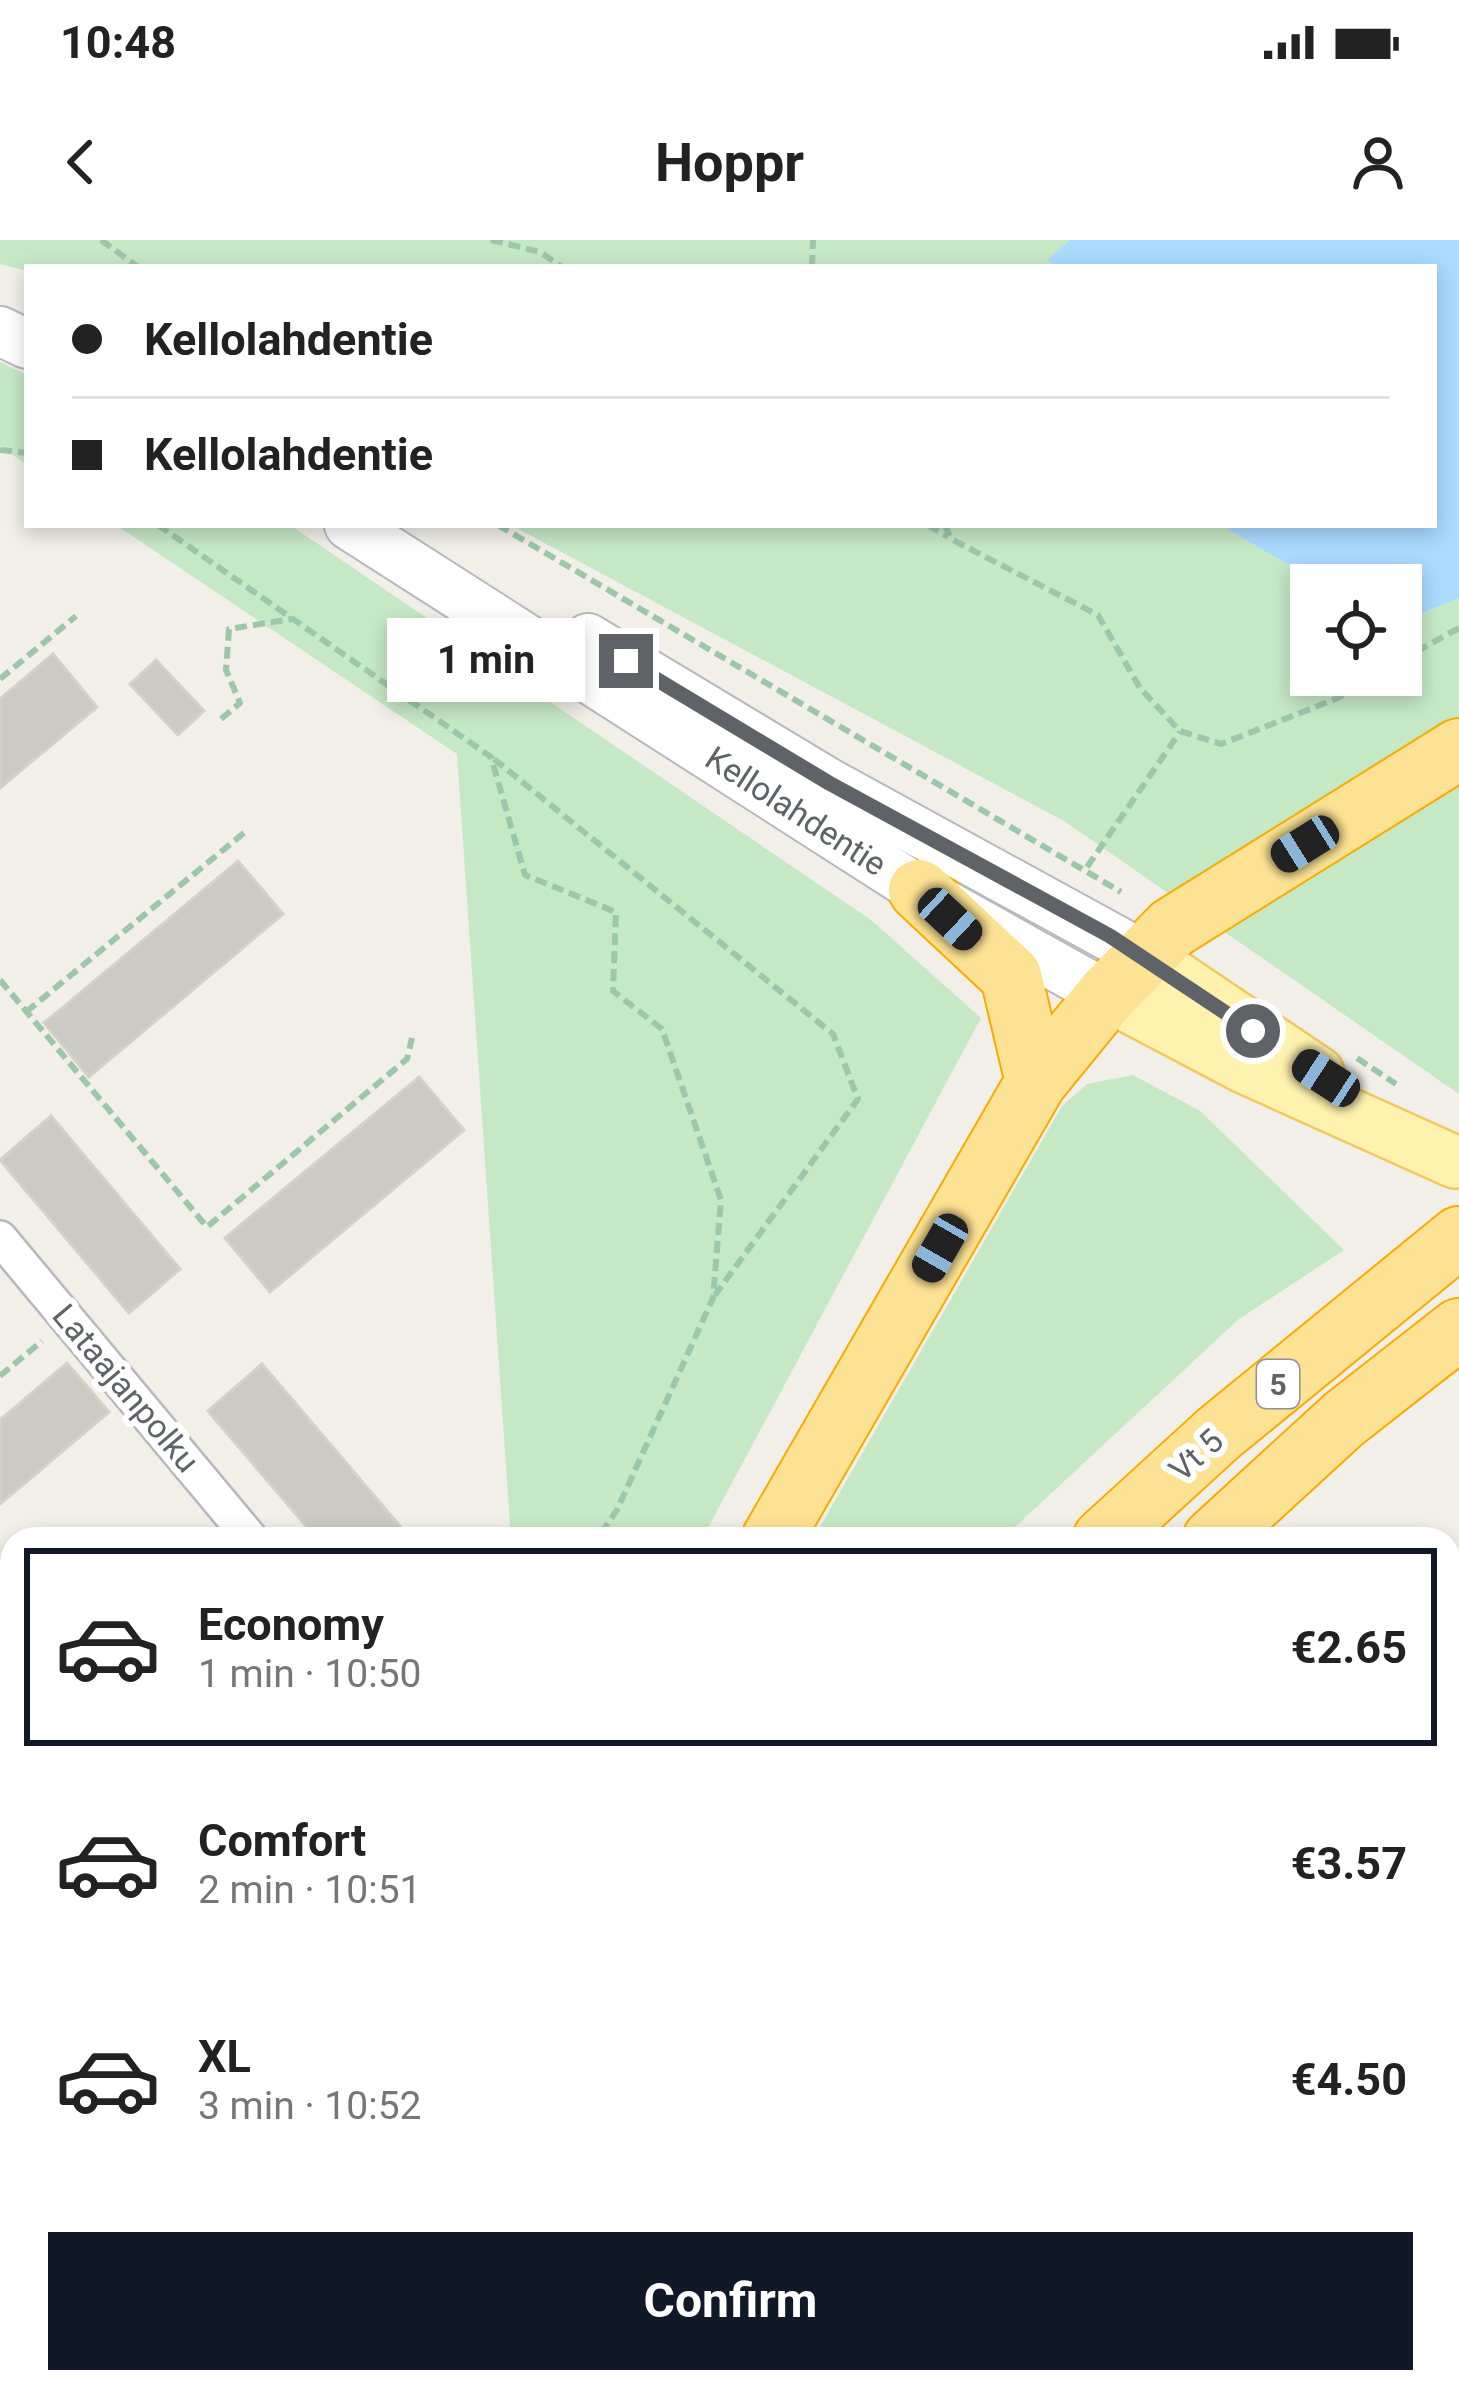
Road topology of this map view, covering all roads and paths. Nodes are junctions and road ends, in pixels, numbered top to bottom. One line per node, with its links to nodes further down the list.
1 (101, 240): 5 (path)
2 (491, 240): 4 (path)
3 (538, 240): 4 (path)
4 (540, 252): 6 (path)
5 (135, 264)
6 (558, 264)
7 (162, 528): 15 (path)
8 (354, 528): 26 (main road, Kellolahdentie)
9 (410, 528): 27 (main road, Kellolahdentie)
10 (504, 528): 25 (path)
11 (933, 528): 13 (path)
12 (947, 528): 13 (path)
13 (951, 539): 21 (path)
14 (76, 616): 18 (path)
15 (293, 618): 20 (path); 23 (path)
16 (1459, 628): 17 (path)
17 (1422, 648)
18 (0, 680)
19 (1341, 696): 21 (path)
20 (221, 718)
21 (1180, 731): 25 (path)
22 (1459, 749): 27 (highway)
23 (491, 757): 37 (path); 37 (path)
24 (244, 832): 29 (path)
25 (1087, 868): 27 (path)
26 (919, 890): 27 (main road, Kellolahdentie); 32 (highway)
27 (1141, 960): 32 (highway); 34 (main road, Kellolahdentie)
28 (0, 980): 29 (path)
29 (26, 1012): 30 (path)
30 (412, 1038)
31 (1342, 1047): 33 (path)
32 (1036, 1082): 43 (highway)
33 (1396, 1085)
34 (1457, 1164)
35 (1459, 1237): 44 (highway, Vt 5 / 5)
36 (0, 1238): 38 (street, Lataajanpolku)
37 (712, 1298): 42 (path)
38 (68, 1319): 40 (path); 41 (street, Lataajanpolku)
39 (1459, 1329): 45 (highway, 5)
40 (0, 1376)
41 (241, 1527)
42 (605, 1527)
43 (779, 1527)
44 (1116, 1527)
45 (1226, 1527)

